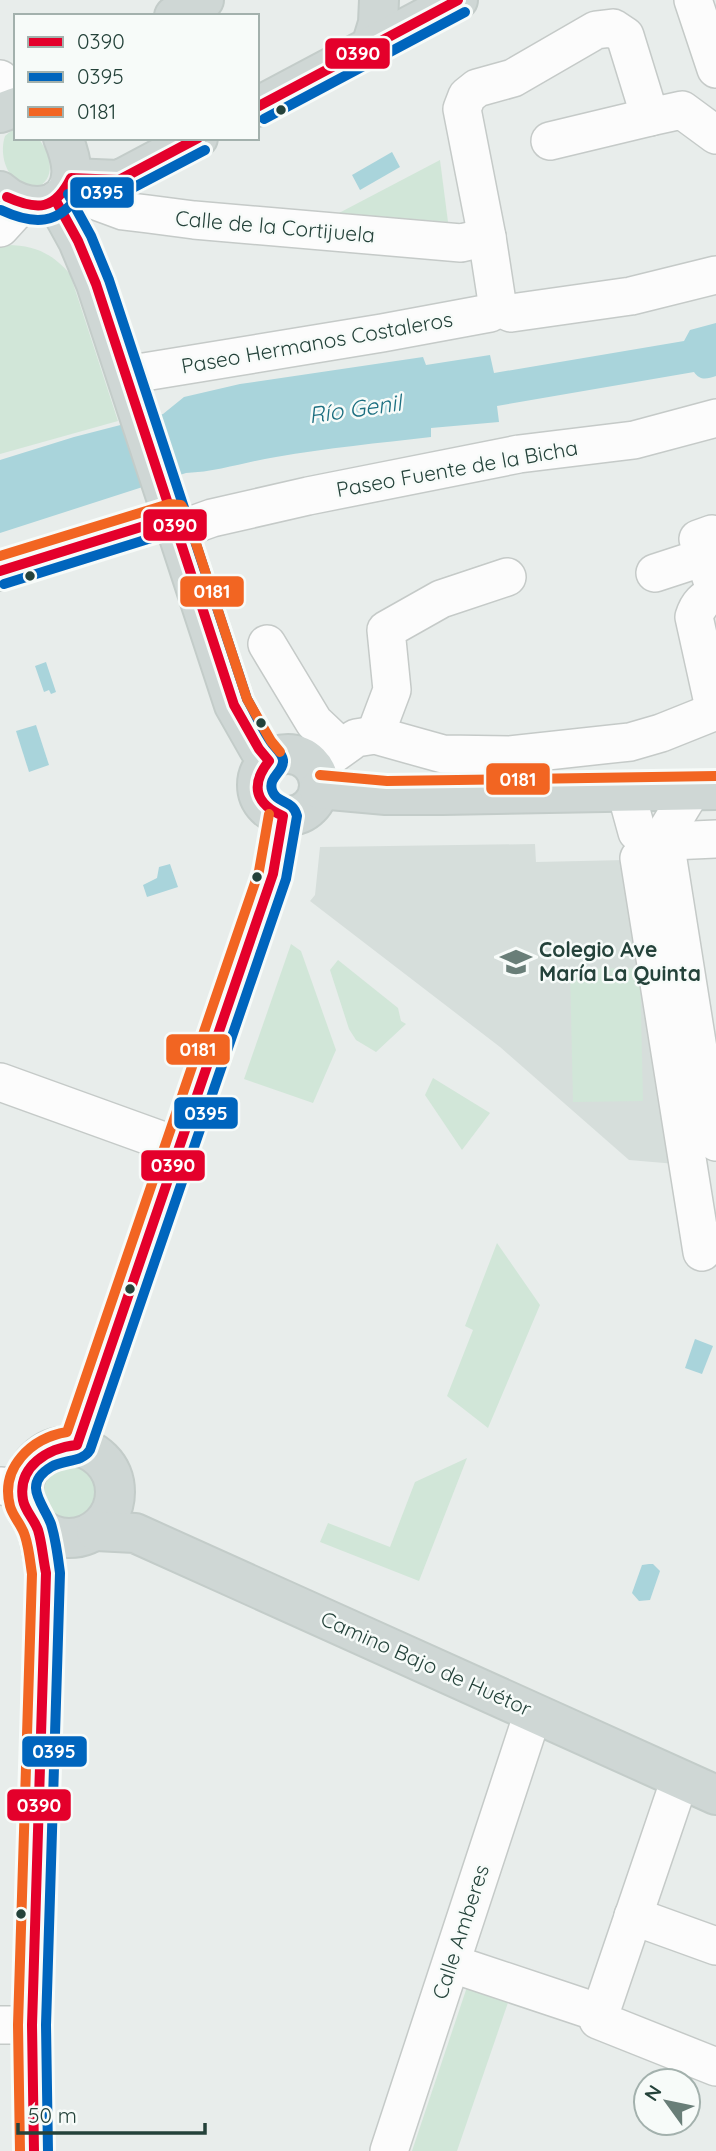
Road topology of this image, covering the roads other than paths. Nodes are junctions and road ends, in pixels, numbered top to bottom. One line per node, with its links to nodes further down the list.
1 (204, 0): 5 (main road)
2 (379, 0): 6 (main road)
3 (458, 0): 6 (main road)
4 (693, 0): 7 (street)
5 (178, 14)
6 (371, 47): 8 (main road)
7 (715, 65)
8 (259, 106)
9 (650, 117): 10 (street); 13 (street); 15 (street)
10 (716, 135)
11 (64, 140): 14 (main road)
12 (194, 140): 14 (main road)
13 (550, 141)
14 (36, 199): 15 (street, Calle de la Cortijuela); 20 (main road)
15 (487, 237): 17 (street)
16 (716, 275): 17 (street, Paseo Hermanos Costaleros)
17 (496, 311): 18 (street, Paseo Hermanos Costaleros)
18 (144, 372)
19 (716, 418): 20 (street, Paseo Fuente de la Bicha)
20 (177, 508): 21 (main road); 29 (main road)
21 (0, 571)
22 (655, 573): 24 (street)
23 (507, 576): 27 (street)
24 (716, 592): 26 (street)
25 (267, 644): 30 (street)
26 (715, 711): 28 (street)
27 (375, 735): 28 (street); 30 (street)
28 (443, 754): 33 (street)
29 (269, 761): 30 (main road); 34 (main road)
30 (322, 766): 33 (main road); 34 (main road)
31 (703, 791): 32 (main road); 36 (street)
32 (626, 792): 33 (main road); 36 (street)
33 (443, 795)
34 (283, 816): 40 (main road)
35 (716, 839): 36 (street)
36 (652, 850): 37 (street); 41 (street)
37 (700, 965): 39 (street)
38 (0, 1082): 40 (street)
39 (714, 1125)
40 (180, 1147): 42 (main road)
41 (702, 1252)
42 (77, 1445): 43 (main road); 44 (main road)
43 (11, 1487): 45 (main road)
44 (98, 1523): 45 (main road); 46 (main road); 47 (main road, Camino Bajo de Huétor)
45 (37, 1526): 46 (main road)
46 (46, 1573): 54 (main road)
47 (533, 1713): 48 (main road, Camino Bajo de Huétor); 57 (street, Calle Amberes)
48 (680, 1779): 49 (main road, Camino Bajo de Huétor); 50 (street)
49 (716, 1795)
50 (633, 1916): 51 (street); 55 (street)
51 (716, 1946)
52 (468, 1969): 53 (street, Calle Amberes)
53 (588, 2009)
54 (16, 2025): 56 (main road)
55 (716, 2067)
56 (34, 2151)
57 (389, 2151)

